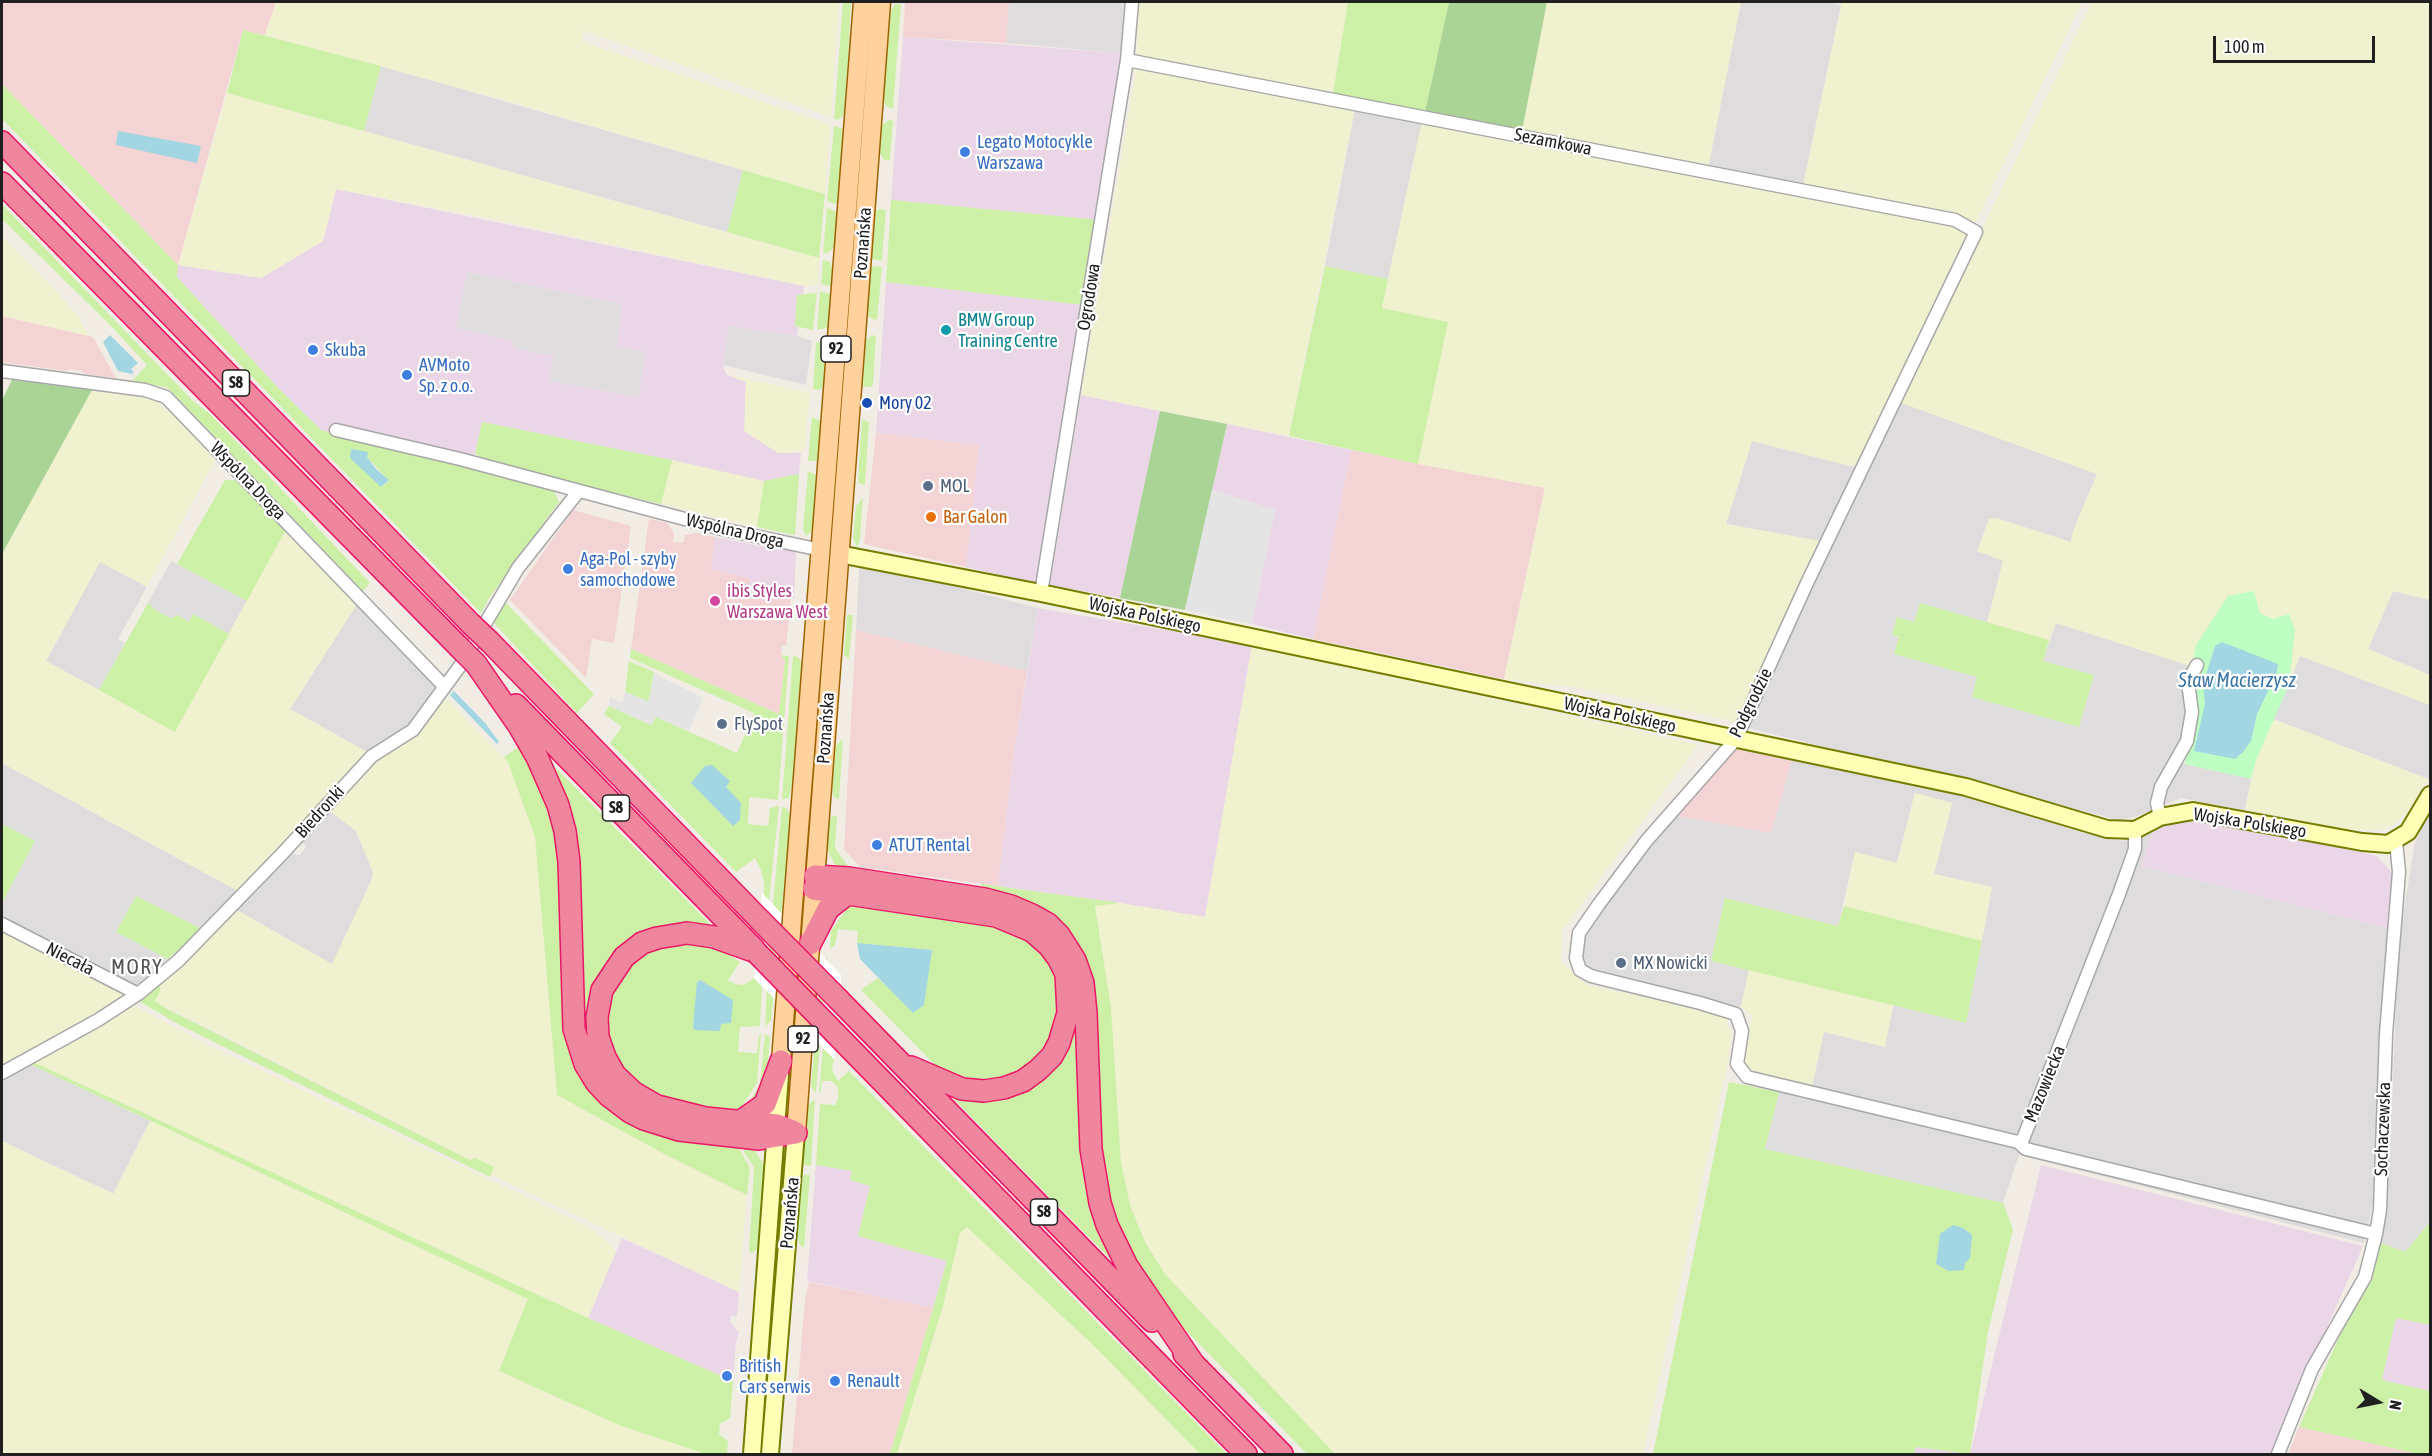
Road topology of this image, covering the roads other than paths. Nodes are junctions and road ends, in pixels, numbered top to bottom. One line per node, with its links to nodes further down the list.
1 (863, 2): 11 (main road, Poznańska / 92)
2 (881, 2): 12 (main road, Poznańska / 92)
3 (1132, 2): 4 (street, Ogrodowa)
4 (1127, 60): 7 (street, Sezamkowa); 13 (street, Ogrodowa)
5 (2, 142): 28 (highway, S8, bridge)
6 (2, 183): 14 (highway, S8, bridge)
7 (1976, 232): 17 (street, Podgrodzie)
8 (2, 371): 16 (street, Wspólna Droga)
9 (336, 430): 10 (street, Wspólna Droga)
10 (578, 492): 11 (street, Wspólna Droga); 16 (street, Biedronki)
11 (820, 550): 22 (main road, Poznańska / 92)
12 (839, 554): 13 (street, Wojska Polskiego); 22 (main road, Poznańska / 92)
13 (1041, 593): 17 (street, Wojska Polskiego)
14 (476, 664): 26 (highway, S8); 33 (highway)
15 (2197, 665): 19 (street)
16 (444, 686): 27 (street, Biedronki)
17 (1736, 739): 20 (street, Wojska Polskiego); 31 (street, Podgrodzie)
18 (2430, 795): 21 (street)
19 (2160, 817): 20 (street, Wojska Polskiego); 21 (street, Wojska Polskiego)
20 (2135, 830): 34 (street, Mazowiecka)
21 (2396, 841): 35 (street, Sochaczewska)
22 (808, 882): 23 (highway); 25 (main road, Poznańska / 92); 29 (main road, Poznańska / 92); 36 (highway)
23 (847, 894): 25 (highway); 28 (highway)
24 (2, 924): 27 (street, Niecała)
25 (810, 944): 33 (main road, Poznańska / 92)
26 (756, 952): 32 (highway); 39 (highway, S8, bridge)
27 (138, 994): 30 (street, Biedronki)
28 (897, 1059): 36 (highway, S8)
29 (781, 1061): 32 (highway); 33 (street, Poznańska)
30 (2, 1073)
31 (1747, 1077): 34 (street, Mazowiecka)
32 (741, 1120): 33 (highway)
33 (783, 1131): 37 (street, Poznańska); 38 (street, Poznańska)
34 (2018, 1142): 35 (street)
35 (2376, 1233): 41 (street, Sochaczewska)
36 (1193, 1363): 40 (highway, S8)
37 (752, 1455)
38 (770, 1455)
39 (1246, 1455)
40 (1282, 1455)
41 (2278, 1455)

